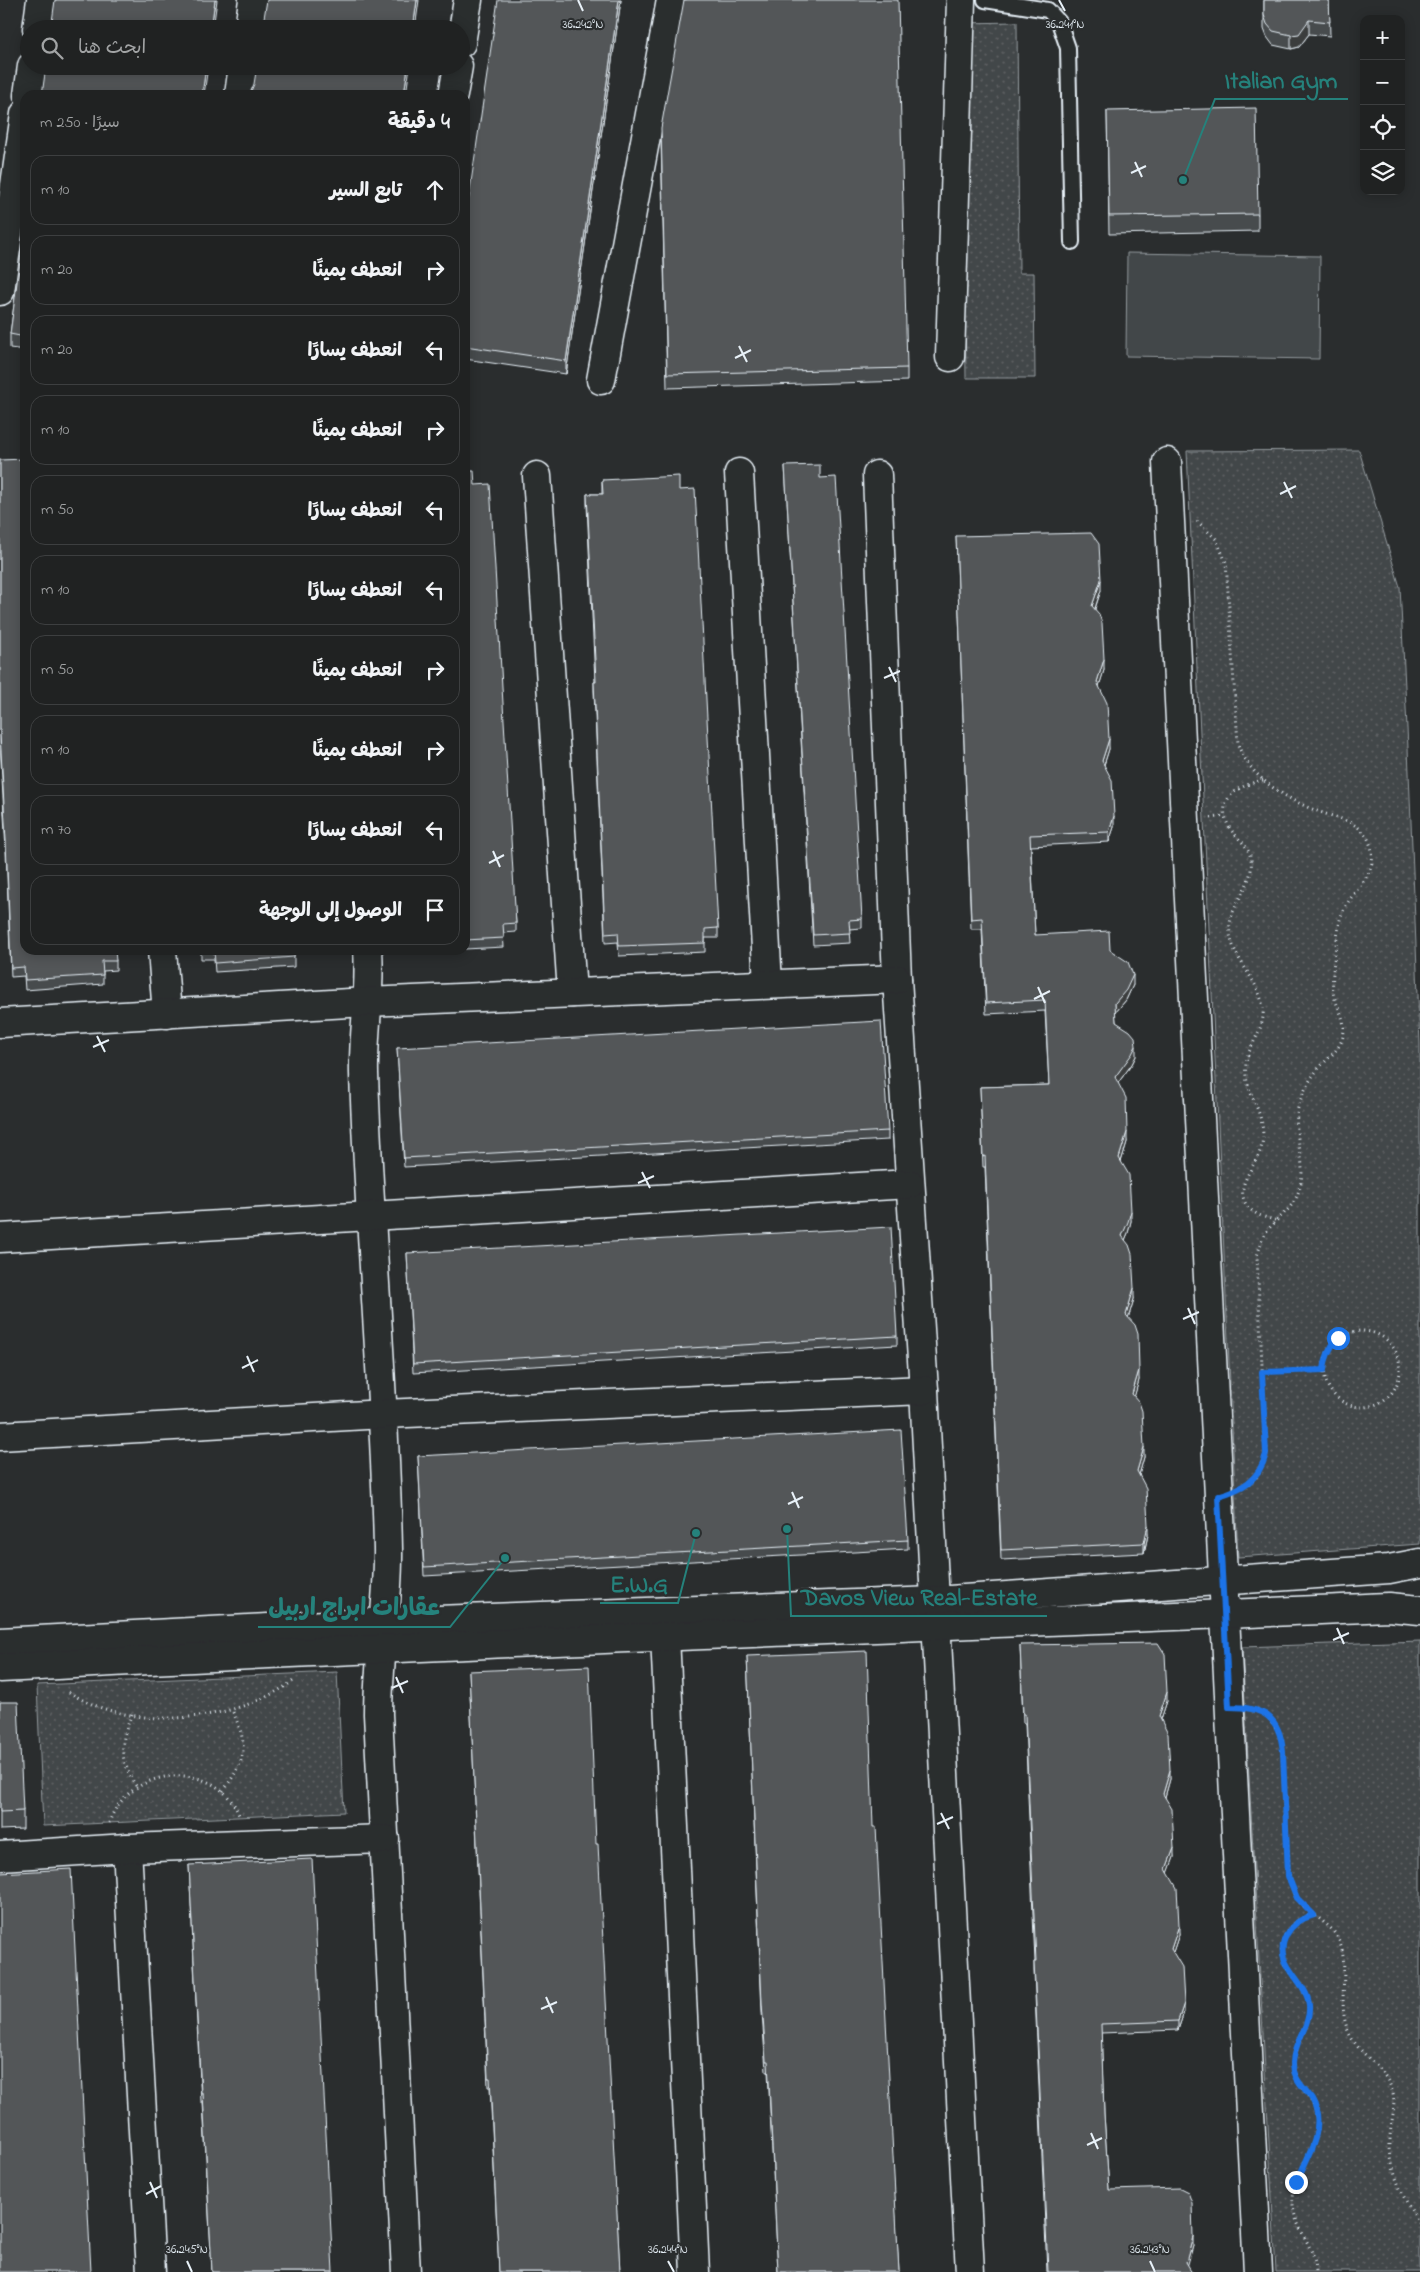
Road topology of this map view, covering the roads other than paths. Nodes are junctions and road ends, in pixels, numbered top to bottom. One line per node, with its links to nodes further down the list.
1 (41, 0): 7 (street)
2 (253, 0): 8 (street)
3 (468, 0): 9 (street)
4 (671, 0): 20 (street)
5 (961, 0): 19 (street)
6 (985, 0): 17 (lane)
7 (38, 20)
8 (250, 20)
9 (465, 20)
10 (31, 75): 13 (street)
11 (242, 75): 14 (street)
12 (456, 75): 15 (street)
13 (29, 90)
14 (240, 90)
15 (454, 90)
16 (20, 149): 18 (street)
17 (1072, 242)
18 (0, 291)
19 (950, 357)
20 (601, 380)
21 (1166, 462): 40 (street)
22 (739, 473): 28 (street)
23 (877, 475): 27 (street)
24 (537, 476): 29 (street)
25 (162, 955): 31 (street)
26 (368, 955): 30 (street)
27 (897, 979): 28 (street); 33 (street)
28 (768, 984): 29 (street)
29 (572, 993): 30 (street)
30 (367, 1002): 31 (street); 34 (street)
31 (167, 1014): 32 (street)
32 (0, 1023)
33 (910, 1184): 34 (street); 36 (street)
34 (372, 1216): 35 (street); 37 (street)
35 (0, 1238)
36 (924, 1390): 37 (street); 42 (street)
37 (384, 1414): 38 (street); 44 (street)
38 (0, 1436)
39 (1420, 1563): 40 (street)
40 (1223, 1580): 42 (street); 43 (street)
41 (1420, 1610): 43 (street)
42 (936, 1613): 43 (street); 44 (street); 45 (street); 54 (street)
43 (1224, 1614): 55 (street)
44 (383, 1635): 45 (street); 46 (street); 47 (street); 48 (street)
45 (665, 1636): 53 (street)
46 (0, 1642)
47 (0, 1668)
48 (385, 1839): 49 (street); 52 (street)
49 (115, 1849): 50 (street); 51 (street)
50 (0, 1856)
51 (151, 2272)
52 (406, 2272)
53 (695, 2272)
54 (970, 2272)
55 (1258, 2272)

